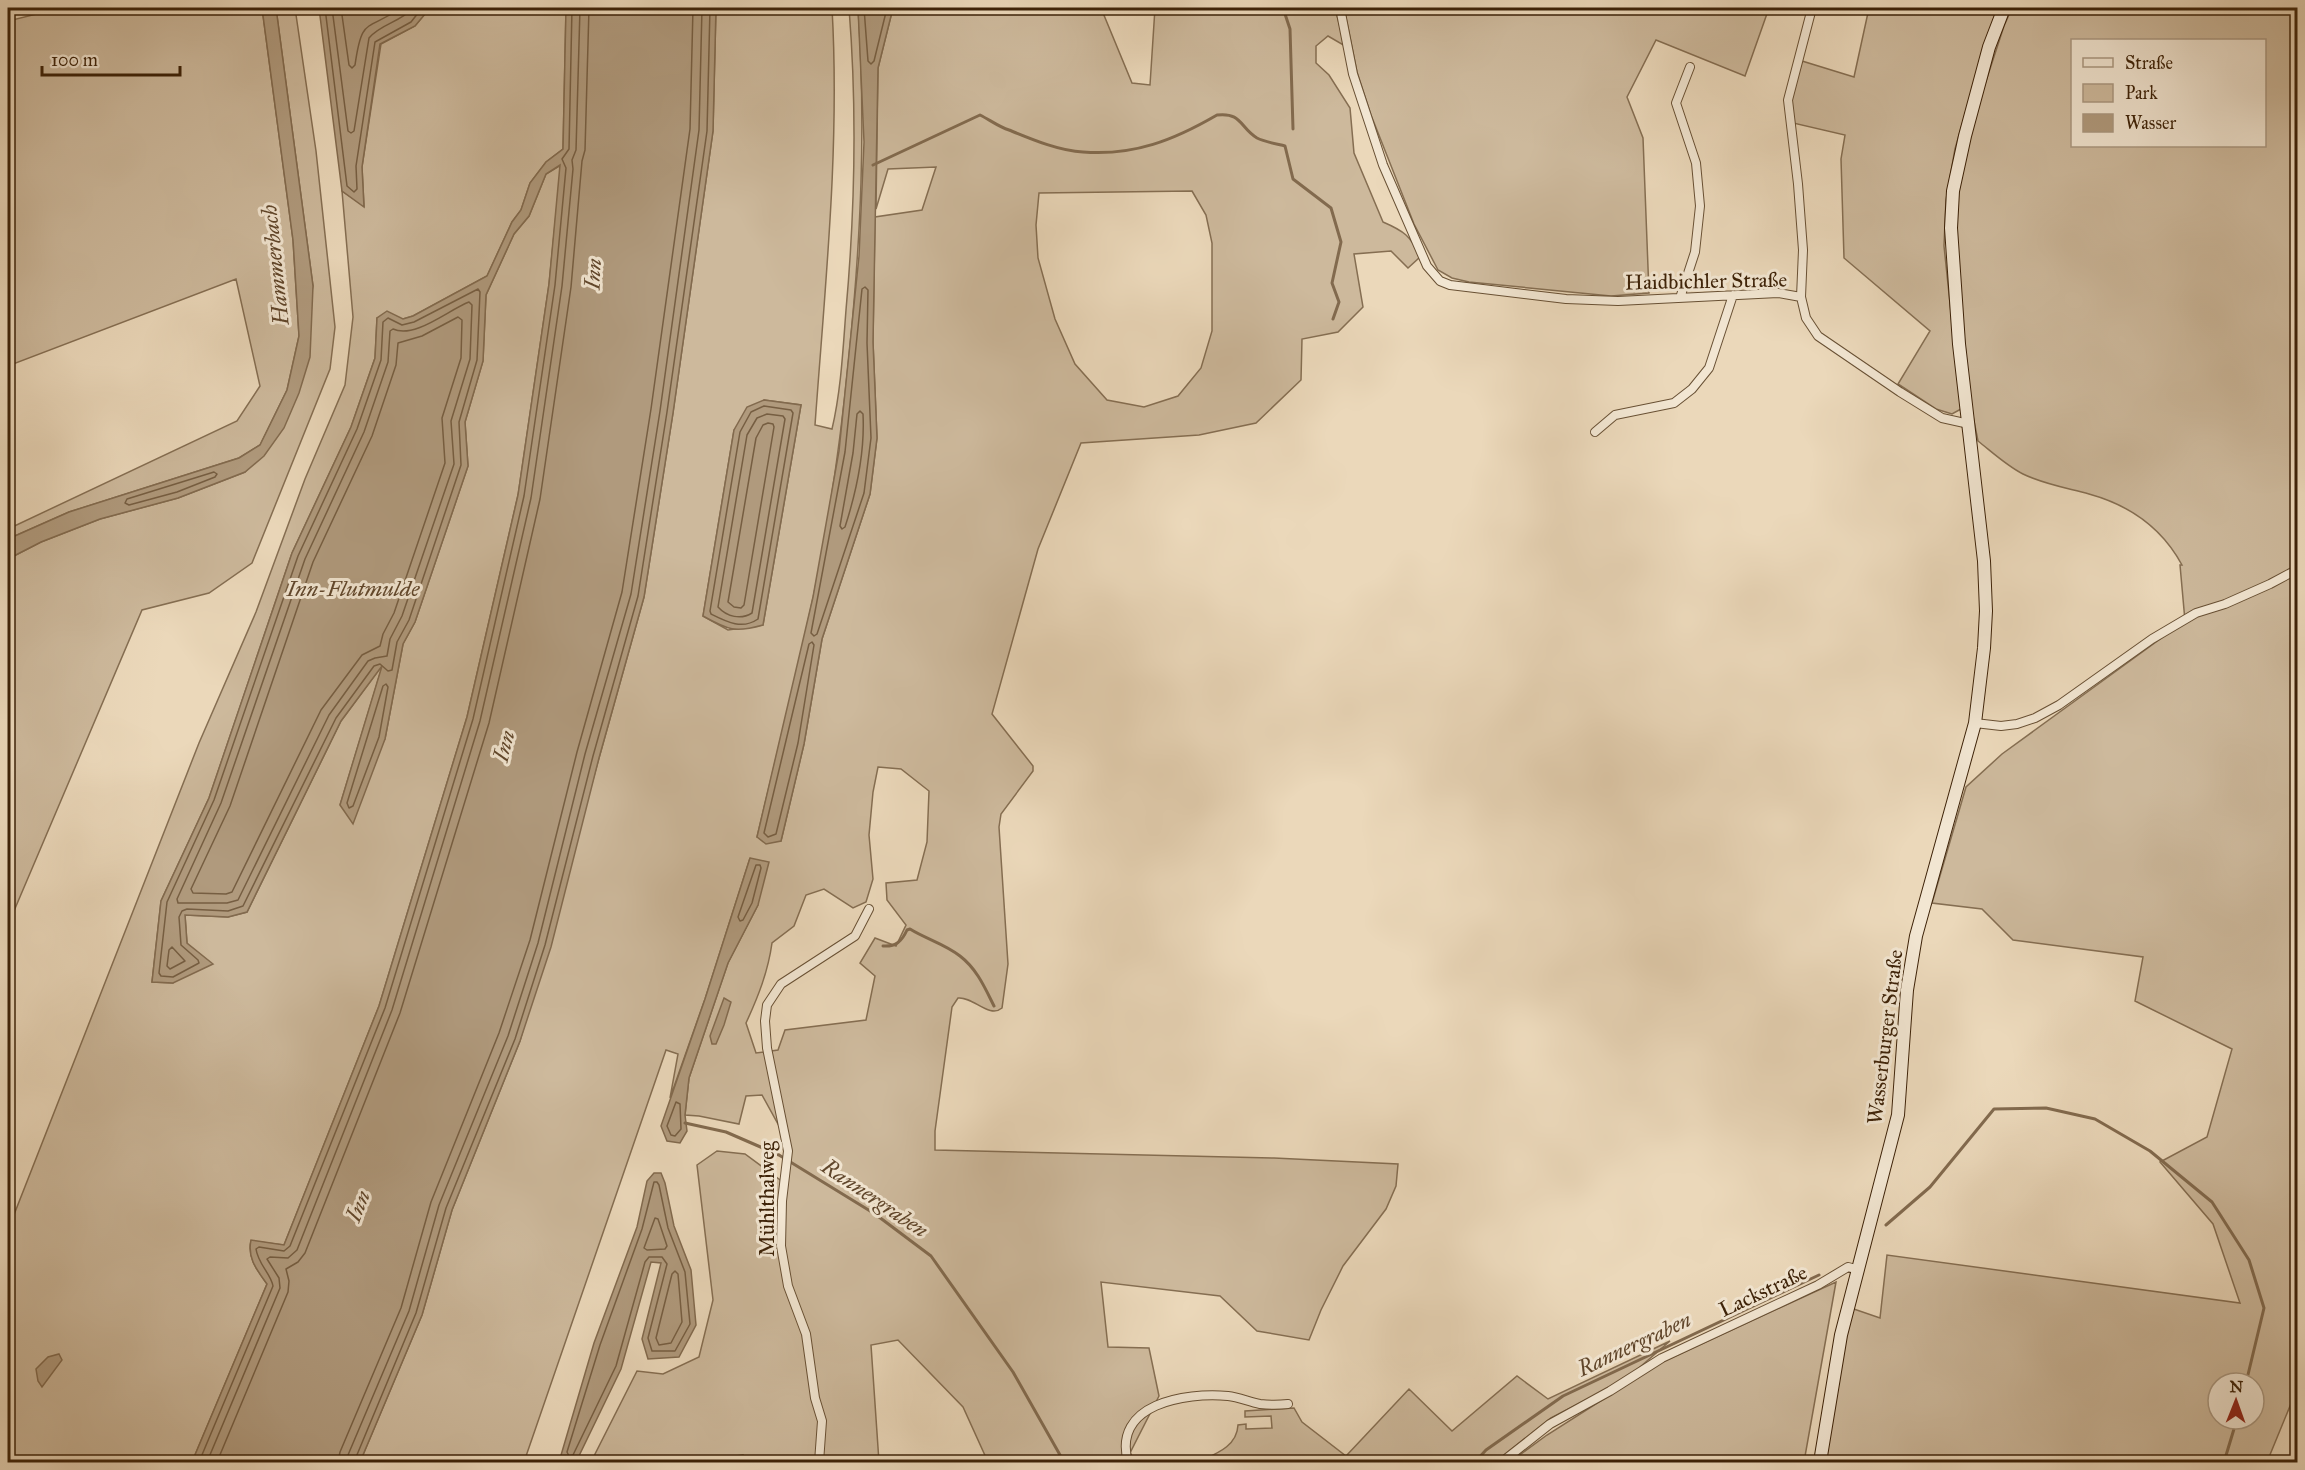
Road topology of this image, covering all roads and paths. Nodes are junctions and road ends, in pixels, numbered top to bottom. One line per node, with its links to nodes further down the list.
1 (1340, 8): 7 (street, Haidbichler Straße)
2 (1812, 8): 6 (street)
3 (2004, 8): 8 (main road, Wasserburger Straße)
4 (1690, 68): 7 (street)
5 (1733, 295): 6 (street, Haidbichler Straße); 7 (street, Haidbichler Straße); 9 (street)
6 (1801, 297): 8 (street, Haidbichler Straße)
7 (1680, 298)
8 (1969, 424): 11 (main road, Wasserburger Straße)
9 (1595, 432)
10 (2298, 569): 11 (street)
11 (1975, 723): 13 (main road, Wasserburger Straße)
12 (869, 909): 15 (street, Mühlthalweg)
13 (1857, 1269): 17 (street, Lackstraße); 18 (main road, Wasserburger Straße)
14 (1288, 1404): 16 (street)
15 (819, 1462)
16 (1128, 1462)
17 (1502, 1462)
18 (1820, 1462)

